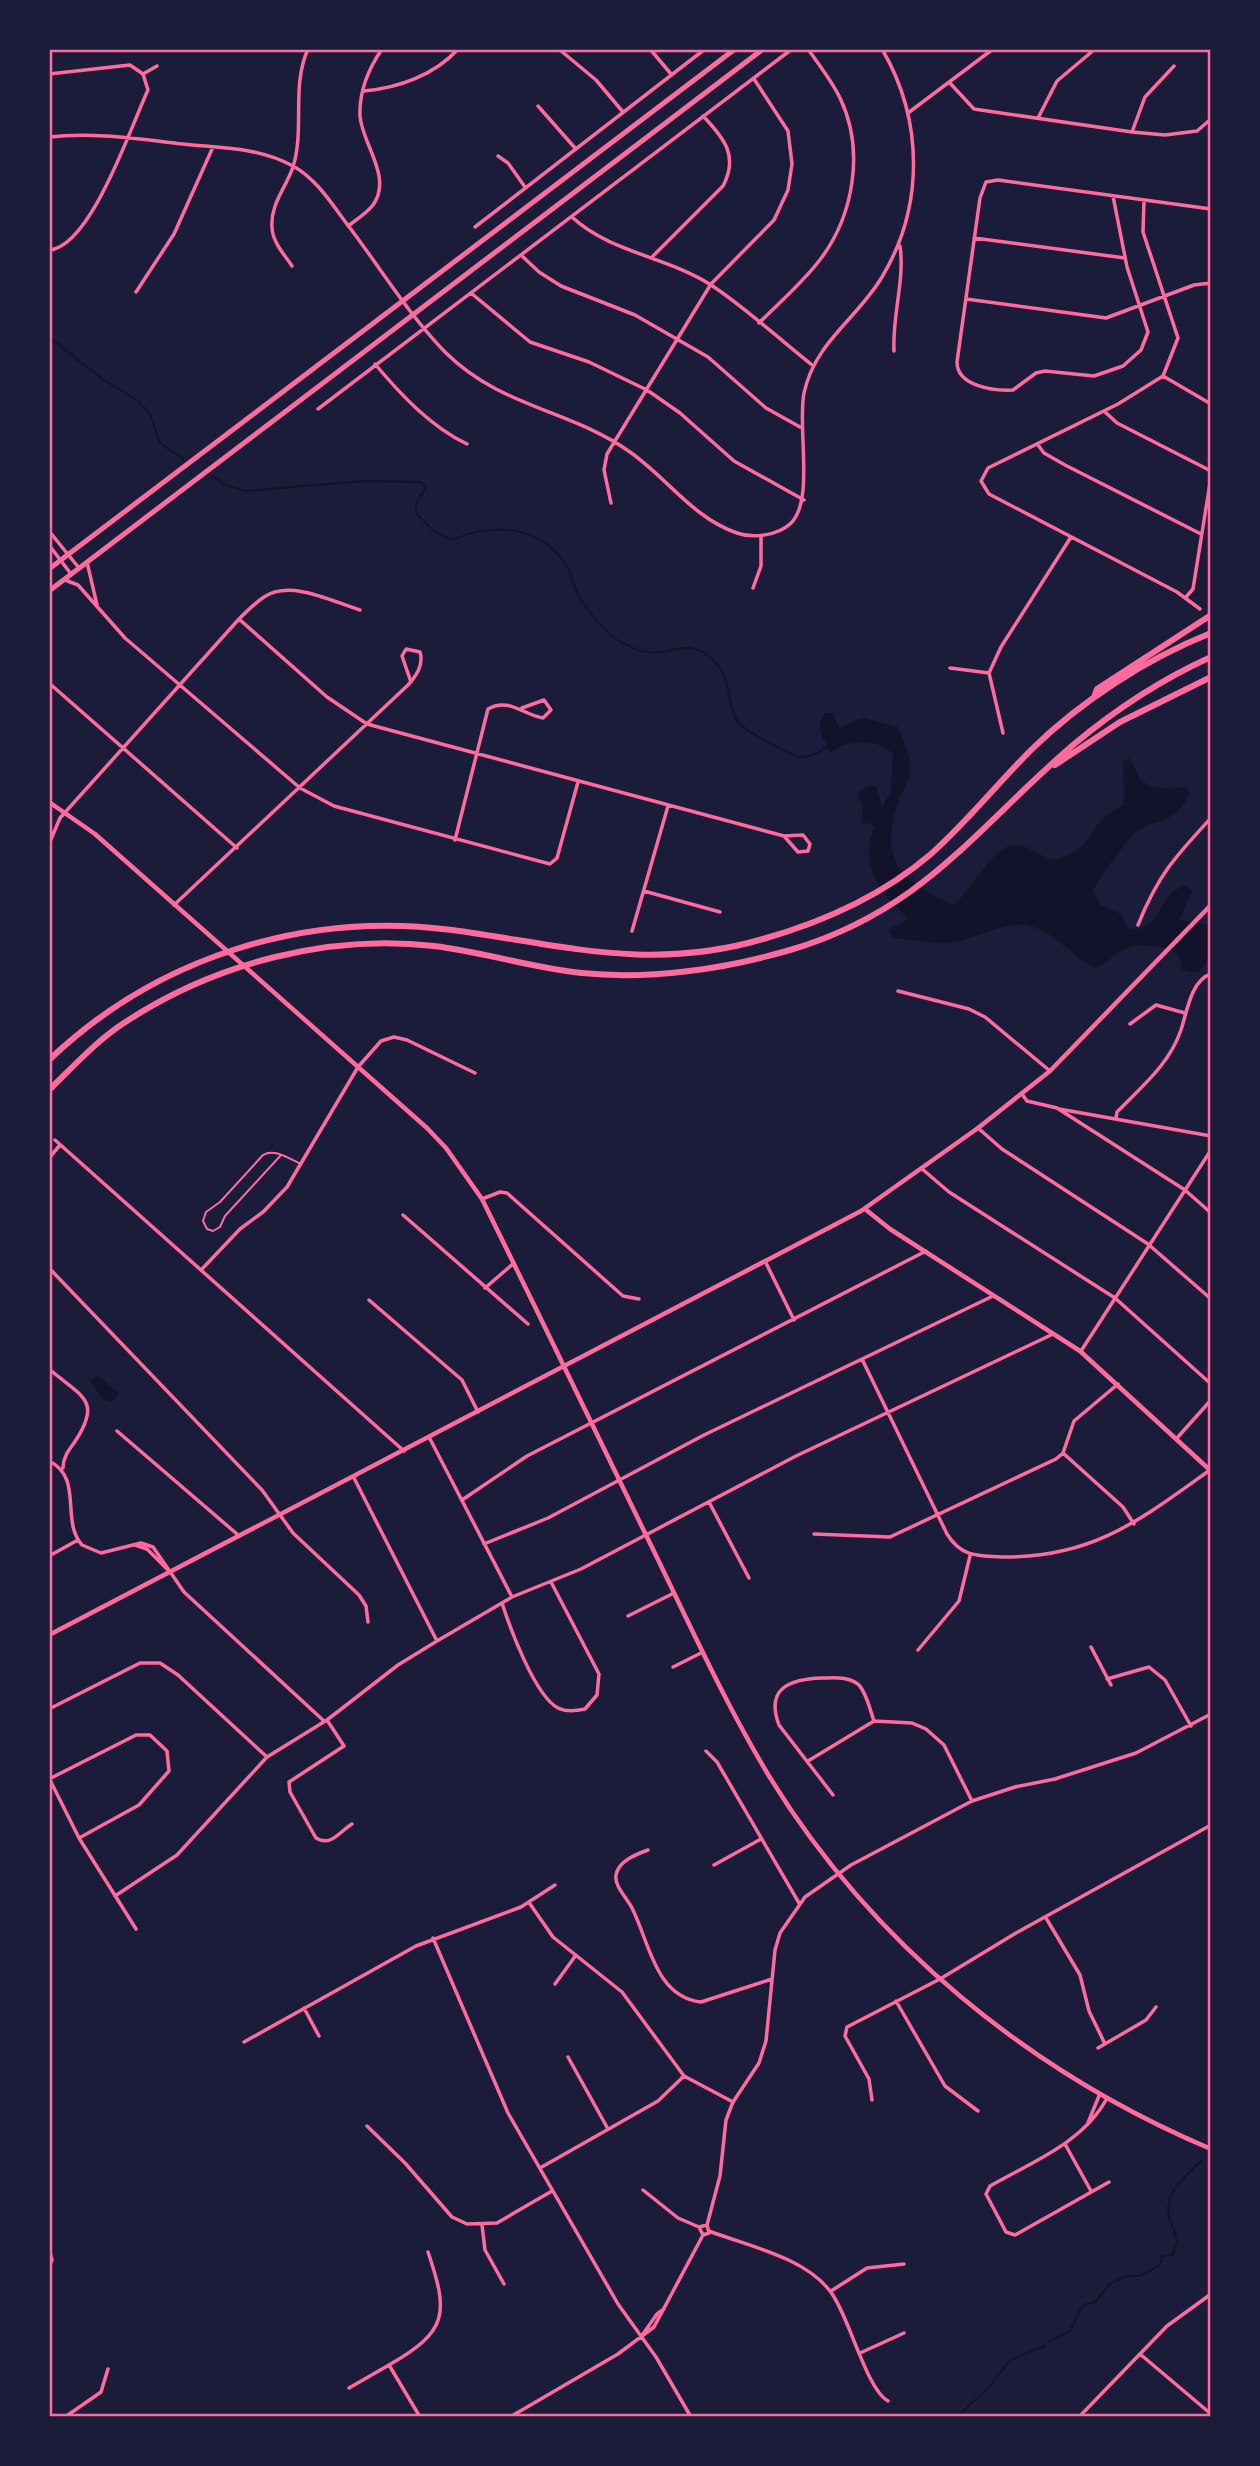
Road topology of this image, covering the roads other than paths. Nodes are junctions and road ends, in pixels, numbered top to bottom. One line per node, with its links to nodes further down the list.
1 (308, 49): 34 (street)
2 (382, 49): 21 (street)
3 (458, 49): 21 (street)
4 (649, 49): 18 (street)
5 (705, 49): 18 (street)
6 (735, 49): 55 (main road)
7 (763, 49): 57 (main road)
8 (792, 49): 19 (street)
9 (808, 49): 58 (street)
10 (882, 49): 24 (street)
11 (993, 49): 20 (street)
12 (1095, 49): 26 (street)
13 (560, 50): 23 (street)
14 (157, 66): 17 (street)
15 (1174, 66): 28 (street)
16 (49, 74): 17 (street)
17 (143, 74): 30 (street)
18 (672, 75): 23 (street)
19 (754, 79): 25 (street); 50 (street)
20 (949, 82): 24 (street); 26 (street)
21 (363, 91): 40 (street)
22 (538, 106): 32 (street)
23 (623, 112): 32 (street)
24 (908, 113): 43 (street)
25 (704, 116): 39 (street); 46 (street)
26 (1038, 118): 28 (street)
27 (1211, 118): 28 (street)
28 (1132, 132)
29 (49, 136): 30 (street)
30 (126, 136): 31 (street); 44 (street)
31 (213, 147): 34 (street); 51 (street)
32 (575, 148): 35 (street)
33 (498, 156): 35 (street)
34 (293, 166): 40 (street); 48 (street)
35 (525, 187): 41 (street)
36 (1113, 196): 37 (street); 42 (street); 47 (street)
37 (1144, 201): 38 (street); 53 (street)
38 (1211, 209)
39 (572, 217): 45 (street); 46 (street)
40 (348, 226): 55 (street)
41 (475, 228)
42 (974, 238): 47 (street); 54 (street)
43 (900, 245): 61 (street); 63 (street)
44 (49, 250)
45 (522, 254): 52 (street); 60 (street)
46 (653, 256): 50 (street)
47 (1125, 258): 56 (street)
48 (292, 266)
49 (1211, 283): 53 (street)
50 (711, 285): 58 (street); 60 (street)
51 (136, 292)
52 (471, 293): 59 (street); 65 (street)
53 (1163, 297): 56 (street); 64 (street)
54 (966, 299): 56 (street); 56 (street)
55 (404, 300): 57 (street); 82 (main road)
56 (1142, 306)
57 (414, 314): 59 (street); 84 (main road)
58 (759, 323): 63 (street)
59 (424, 327): 62 (street); 70 (street)
60 (678, 339): 65 (street); 69 (street)
61 (894, 351)
62 (375, 364): 67 (street); 71 (street)
63 (812, 366): 69 (street)
64 (1163, 376): 66 (street); 68 (street)
65 (647, 390): 70 (street); 75 (street)
66 (1211, 404)
67 (318, 409)
68 (1104, 411): 72 (street); 73 (street)
69 (800, 427): 75 (street)
70 (614, 442): 76 (street); 79 (street)
71 (467, 444)
72 (1038, 444): 78 (street); 80 (street)
73 (1211, 471)
74 (1211, 477): 78 (street)
75 (804, 500): 79 (street)
76 (611, 503)
77 (49, 531): 82 (street)
78 (1201, 534): 91 (street)
79 (761, 536): 89 (street)
80 (1071, 537): 91 (street); 100 (street)
81 (49, 545): 83 (street)
82 (69, 553): 83 (main road); 85 (street)
83 (61, 560): 86 (main road); 87 (street)
84 (87, 562): 85 (main road); 92 (street)
85 (79, 568): 87 (main road)
86 (49, 569)
87 (71, 574): 88 (main road)
88 (64, 579): 90 (main road); 92 (street)
89 (753, 588)
90 (49, 591)
91 (1186, 598): 93 (street)
92 (97, 605): 104 (street)
93 (1200, 609)
94 (360, 610): 96 (street)
95 (1211, 615): 105 (highway)
96 (239, 618): 104 (street); 107 (street)
97 (1211, 633): 105 (highway)
98 (1211, 657): 111 (highway)
99 (950, 668): 100 (street)
100 (989, 673): 108 (street)
101 (1211, 677): 111 (highway)
102 (411, 682): 102 (street); 107 (street)
103 (49, 684): 109 (street)
104 (178, 685): 109 (street); 113 (street)
105 (1093, 699): 132 (highway)
106 (522, 708): 106 (street); 110 (street)
107 (367, 723): 110 (street); 113 (street)
108 (1003, 733)
109 (122, 749): 116 (street); 121 (street)
110 (477, 754): 112 (street); 119 (street)
111 (1039, 776): 136 (highway)
112 (578, 782): 115 (street); 119 (street)
113 (300, 788): 119 (street); 121 (street)
114 (49, 802): 116 (main road)
115 (668, 806): 118 (street); 122 (street)
116 (66, 812): 120 (street); 123 (main road)
117 (1211, 818): 126 (street)
118 (784, 836): 118 (street)
119 (454, 840)
120 (49, 844)
121 (237, 848): 123 (street)
122 (644, 891): 125 (street); 127 (street)
123 (174, 905): 133 (main road)
124 (1211, 905): 134 (main road)
125 (720, 912)
126 (1138, 925)
127 (632, 932)
128 (1211, 974): 130 (street)
129 (898, 991): 134 (street)
130 (1185, 1013): 131 (street); 139 (street)
131 (1129, 1024)
132 (49, 1060)
133 (358, 1067): 135 (street); 147 (street); 150 (main road)
134 (1050, 1071): 137 (main road)
135 (475, 1073)
136 (49, 1090)
137 (1022, 1094): 138 (street); 140 (main road)
138 (1057, 1108): 139 (street); 149 (street)
139 (1116, 1118): 141 (street)
140 (978, 1128): 148 (main road); 154 (street)
141 (1211, 1136)
142 (55, 1140): 143 (street)
143 (60, 1145): 146 (street); 159 (street)
144 (1211, 1150): 149 (street)
145 (281, 1155): 145 (lane); 147 (lane)
146 (49, 1158)
147 (301, 1165): 159 (street)
148 (921, 1168): 151 (main road); 162 (street)
149 (1185, 1190): 152 (street); 154 (street)
150 (482, 1199): 156 (main road); 163 (street)
151 (865, 1209): 155 (main road); 157 (main road)
152 (1211, 1213)
153 (403, 1215): 160 (street)
154 (1148, 1244): 162 (street); 164 (street)
155 (926, 1251): 161 (main road); 166 (street)
156 (514, 1263): 160 (street); 171 (main road)
157 (766, 1263): 166 (street); 171 (main road)
158 (49, 1268): 191 (street)
159 (202, 1269): 182 (street)
160 (485, 1289): 167 (street)
161 (995, 1295): 168 (main road); 170 (street)
162 (1115, 1298): 169 (street); 174 (street)
163 (639, 1299)
164 (1211, 1299)
165 (369, 1300): 177 (street)
166 (794, 1320): 178 (street)
167 (528, 1324)
168 (1055, 1333): 169 (main road); 176 (street)
169 (1080, 1351): 173 (main road)
170 (862, 1359): 176 (street); 188 (street)
171 (564, 1368): 177 (main road); 178 (main road)
172 (49, 1369): 185 (street)
173 (1118, 1384): 181 (main road); 183 (street)
174 (1211, 1384)
175 (1211, 1400): 181 (street)
176 (889, 1412): 190 (street); 192 (street)
177 (478, 1413): 180 (main road)
178 (591, 1425): 188 (main road); 189 (street)
179 (117, 1431): 194 (street)
180 (429, 1437): 182 (main road); 189 (street)
181 (1177, 1438): 186 (main road)
182 (404, 1451): 187 (main road)
183 (1063, 1453): 192 (street); 193 (street)
184 (49, 1461): 185 (street)
185 (63, 1469): 197 (street)
186 (1210, 1471): 193 (street)
187 (354, 1478): 191 (main road); 210 (street)
188 (619, 1479): 196 (main road); 198 (street)
189 (462, 1500): 198 (street)
190 (709, 1502): 196 (street); 202 (street)
191 (280, 1516): 194 (main road); 208 (street)
192 (937, 1516): 195 (street); 200 (street)
193 (1134, 1524): 200 (street)
194 (237, 1534): 201 (main road)
195 (814, 1534)
196 (646, 1535): 203 (street); 204 (main road)
197 (78, 1540): 199 (street); 201 (street)
198 (484, 1544): 205 (street)
199 (49, 1556)
200 (970, 1556): 212 (street)
201 (168, 1571): 209 (main road); 219 (street)
202 (749, 1578)
203 (551, 1582): 205 (street); 206 (street)
204 (674, 1593): 207 (street); 213 (main road)
205 (512, 1597): 206 (street)
206 (502, 1603): 210 (street)
207 (628, 1616)
208 (368, 1622)
209 (49, 1634)
210 (437, 1641): 219 (street)
211 (1091, 1647): 215 (street)
212 (918, 1650)
213 (703, 1652): 214 (street); 234 (main road)
214 (673, 1667)
215 (1107, 1679): 216 (street); 221 (street)
216 (1111, 1685)
217 (49, 1709): 223 (street)
218 (1211, 1714): 221 (street)
219 (325, 1720): 223 (street); 228 (street)
220 (874, 1721): 224 (street); 224 (street); 227 (street)
221 (1191, 1726): 227 (street)
222 (706, 1751): 231 (street)
223 (267, 1757): 236 (street)
224 (808, 1761): 226 (street)
225 (49, 1779): 230 (street); 230 (street)
226 (833, 1795)
227 (972, 1801): 234 (street)
228 (352, 1824)
229 (1211, 1825): 239 (street)
230 (79, 1838): 236 (street)
231 (761, 1839): 233 (street); 238 (street)
232 (648, 1850): 243 (street)
233 (714, 1865)
234 (838, 1873): 238 (street); 244 (main road)
235 (555, 1885): 237 (street)
236 (115, 1896): 240 (street)
237 (530, 1903): 241 (street); 242 (street)
238 (799, 1903): 243 (street)
239 (1046, 1918): 244 (street); 251 (street)
240 (135, 1930)
241 (433, 1938): 248 (street); 265 (street)
242 (576, 1955): 245 (street); 254 (street)
243 (772, 1979): 258 (street)
244 (940, 1979): 246 (street); 255 (main road)
245 (555, 1984)
246 (895, 2001): 256 (street); 259 (street)
247 (1156, 2007): 251 (street)
248 (304, 2008): 249 (street); 250 (street)
249 (319, 2036)
250 (243, 2042)
251 (1105, 2044): 252 (street)
252 (1098, 2048)
253 (568, 2057): 262 (street)
254 (684, 2076): 258 (street); 262 (street)
255 (1098, 2096): 257 (main road); 261 (street)
256 (872, 2100)
257 (1106, 2100): 261 (street); 264 (main road)
258 (733, 2102): 271 (street)
259 (978, 2111)
260 (367, 2126): 270 (street)
261 (1086, 2127): 263 (street)
262 (608, 2129): 265 (street)
263 (1065, 2143): 269 (street); 269 (street)
264 (1211, 2149)
265 (540, 2168): 268 (street)
266 (1109, 2182): 269 (street)
267 (643, 2190): 272 (street)
268 (553, 2191): 270 (street); 283 (street)
269 (1091, 2191)
270 (482, 2225): 279 (street)
271 (707, 2225): 272 (street); 273 (street)
272 (699, 2227): 274 (street)
273 (709, 2231): 274 (street); 280 (street)
274 (702, 2235): 283 (street)
275 (49, 2248): 278 (street)
276 (428, 2252): 286 (street)
277 (904, 2264): 280 (street)
278 (49, 2266)
279 (504, 2284)
280 (831, 2291): 284 (street)
281 (1211, 2294): 285 (street)
282 (904, 2333): 284 (street)
283 (642, 2336): 293 (street); 294 (street)
284 (860, 2353): 289 (street)
285 (1140, 2354): 290 (street); 295 (street)
286 (389, 2365): 288 (street); 292 (street)
287 (108, 2369): 291 (street)
288 (349, 2388)
289 (888, 2401)
290 (1210, 2411)
291 (65, 2417)
292 (420, 2417)
293 (510, 2417)
294 (691, 2417)
295 (1079, 2417)

